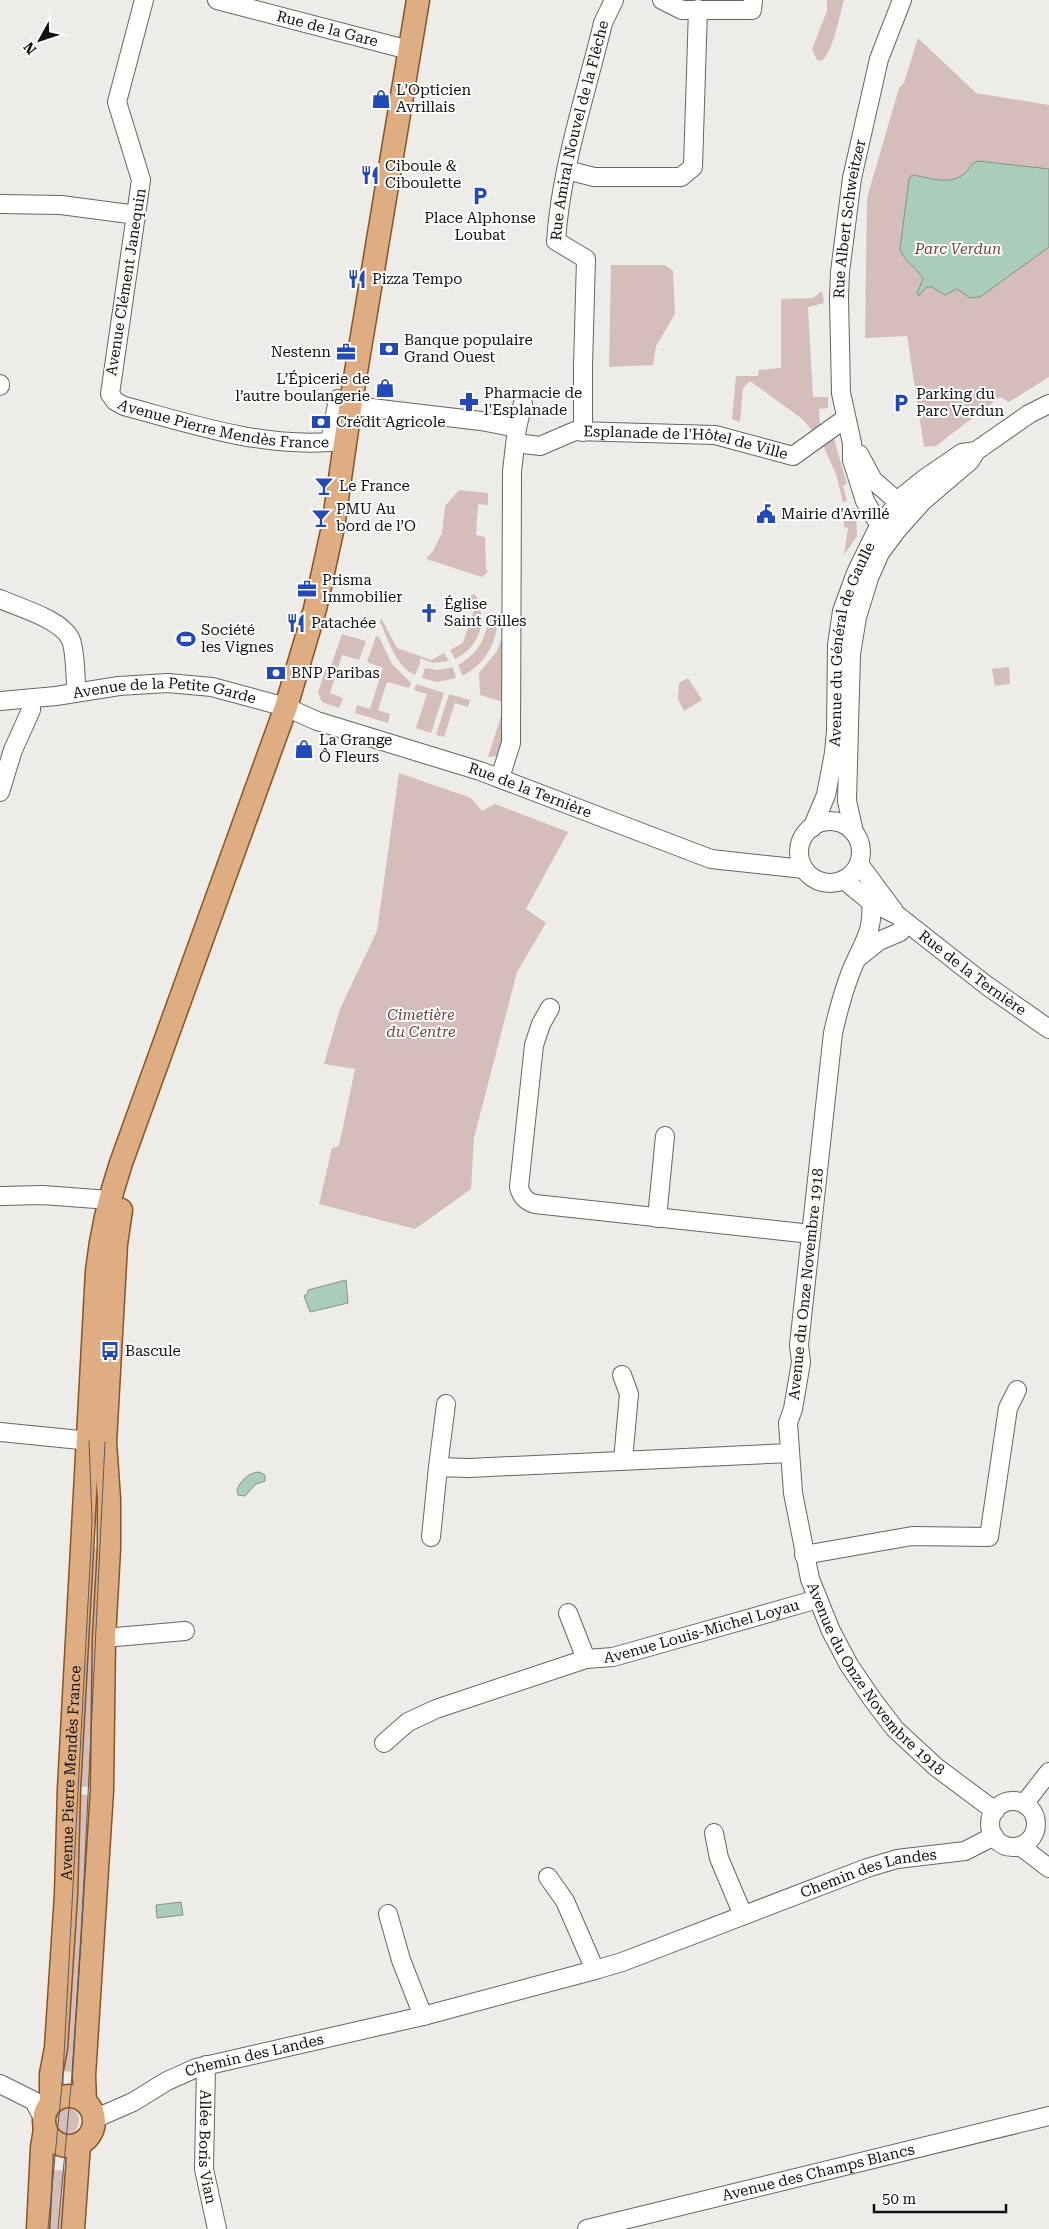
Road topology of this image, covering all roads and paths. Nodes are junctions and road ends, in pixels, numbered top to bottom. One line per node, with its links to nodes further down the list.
1 (144, 0): 13 (street, Avenue Clément Janequin)
2 (217, 0): 10 (street, Rue de la Gare)
3 (418, 0): 10 (main road)
4 (431, 0): 18 (main road)
5 (614, 0): 11 (street, Rue Amiral Nouvel de la Flêche)
6 (662, 0): 9 (street)
7 (902, 0): 19 (street, Rue Albert Schweitzer)
8 (753, 5): 9 (street)
9 (698, 9): 11 (street)
10 (409, 50): 31 (main road)
11 (567, 170): 20 (street, Rue Amiral Nouvel de la Flêche)
12 (0, 204): 13 (street)
13 (137, 215): 14 (street, Avenue Clément Janequin)
14 (110, 391): 15 (street, Avenue Pierre Mendès France)
15 (338, 398)
16 (523, 403): 21 (street)
17 (1049, 404): 23 (street, Avenue du Général de Gaulle)
18 (364, 407): 21 (street, Esplanade de l'Hôtel de Ville); 31 (main road)
19 (846, 418): 20 (street, Esplanade de l'Hôtel de Ville); 22 (street, Rue Albert Schweitzer)
20 (583, 432): 21 (street, Esplanade de l'Hôtel de Ville)
21 (517, 436): 32 (street)
22 (852, 443): 24 (street, Rue Albert Schweitzer); 26 (street, Rue Albert Schweitzer)
23 (976, 451): 24 (street, Avenue du Général de Gaulle); 25 (street, Avenue du Général de Gaulle)
24 (897, 503): 25 (street, Rue Albert Schweitzer); 26 (street, Avenue du Général de Gaulle)
25 (912, 513): 26 (street, Avenue du Général de Gaulle)
26 (889, 527): 34 (street, Avenue du Général de Gaulle); 35 (street, Avenue du Général de Gaulle)
27 (0, 599): 28 (street)
28 (76, 692): 29 (street, Avenue de la Petite Garde); 31 (street, Avenue de la Petite Garde)
29 (31, 699): 30 (street, Avenue de la Petite Garde); 33 (street)
30 (0, 701)
31 (291, 709): 32 (street, Rue de la Ternière); 48 (main road); 55 (main road)
32 (500, 778): 37 (street, Rue de la Ternière)
33 (0, 792)
34 (812, 828): 35 (street); 36 (street)
35 (854, 832): 38 (street)
36 (800, 843): 37 (street, Rue de la Ternière); 39 (street)
37 (762, 863): 39 (street, Rue de la Ternière)
38 (859, 864): 40 (street); 42 (street, Rue de la Ternière)
39 (804, 869): 40 (street)
40 (844, 880): 41 (street, Rue de la Ternière)
41 (871, 902): 42 (street, Rue de la Ternière); 43 (street, Avenue du Onze Novembre 1918)
42 (902, 919): 43 (street); 45 (street, Rue de la Ternière)
43 (857, 959): 50 (street, Avenue du Onze Novembre 1918)
44 (550, 1008): 49 (street)
45 (1049, 1029)
46 (664, 1136): 49 (street)
47 (0, 1196): 48 (street)
48 (109, 1200): 55 (main road)
49 (657, 1218): 50 (street)
50 (811, 1234): 56 (street, Avenue du Onze Novembre 1918)
51 (622, 1375): 57 (street)
52 (1017, 1390): 60 (street)
53 (446, 1404): 58 (street)
54 (0, 1432): 55 (street)
55 (97, 1442): 64 (main road, Avenue Pierre Mendès France); 85 (main road, Avenue Pierre Mendès France)
56 (790, 1453): 57 (street); 60 (street, Avenue du Onze Novembre 1918)
57 (623, 1460): 58 (street)
58 (438, 1467): 59 (street)
59 (431, 1537)
60 (804, 1555): 61 (street, Avenue du Onze Novembre 1918)
61 (818, 1599): 65 (street, Avenue Louis-Michel Loyau); 69 (street, Avenue du Onze Novembre 1918)
62 (568, 1614): 65 (street, Avenue Louis-Michel Loyau)
63 (185, 1631): 64 (street)
64 (104, 1638): 83 (main road, Avenue Pierre Mendès France)
65 (586, 1659): 66 (street, Avenue Louis-Michel Loyau)
66 (384, 1743)
67 (1049, 1772): 68 (street)
68 (1024, 1804): 69 (street); 70 (street)
69 (995, 1811): 72 (street)
70 (1036, 1829): 73 (street); 74 (street)
71 (714, 1833): 78 (street)
72 (994, 1836): 74 (street); 78 (street, Chemin des Landes)
73 (1049, 1842)
74 (1020, 1846): 75 (street)
75 (1049, 1868)
76 (548, 1877): 79 (street)
77 (388, 1914): 80 (street)
78 (743, 1915): 79 (street, Chemin des Landes)
79 (594, 1970): 80 (street, Chemin des Landes)
80 (423, 2016): 81 (street, Chemin des Landes)
81 (206, 2065): 83 (street, Chemin des Landes); 89 (street, Allée Boris Vian)
82 (0, 2084): 85 (street)
83 (89, 2111): 85 (main road); 86 (main road)
84 (1049, 2116): 90 (street, Avenue des Champs Blancs)
85 (47, 2117): 86 (main road); 87 (main road, Avenue Pierre Mendès France)
86 (79, 2144): 88 (main road)
87 (38, 2229)
88 (73, 2229)
89 (217, 2229)
90 (587, 2229)

